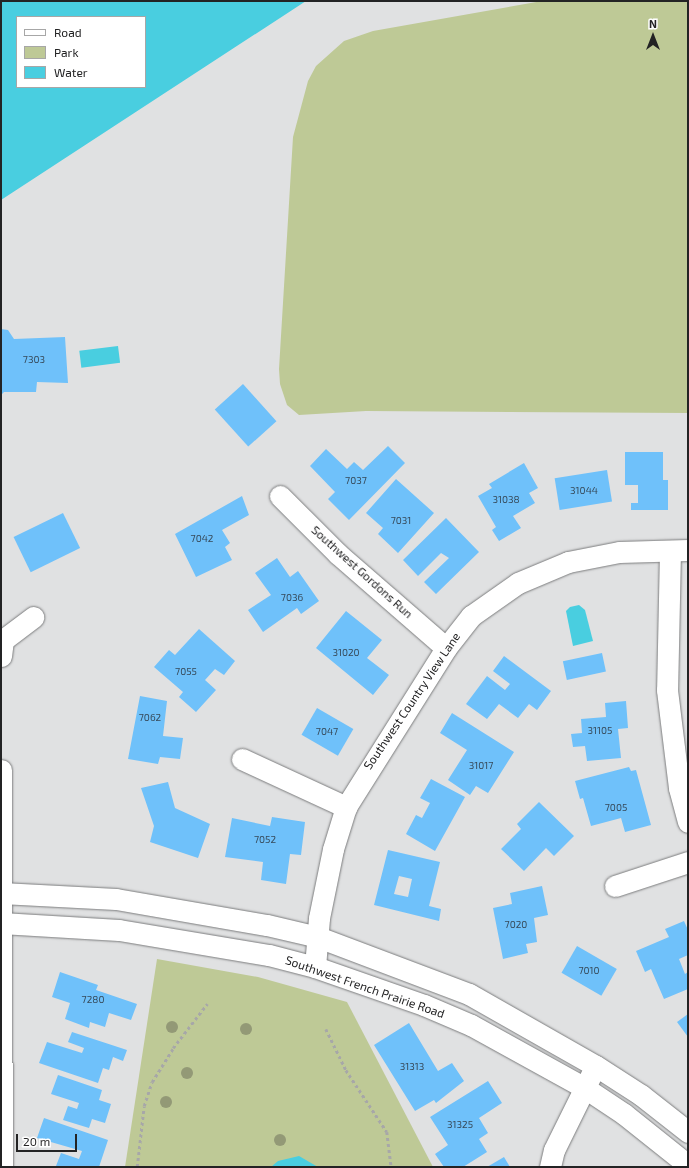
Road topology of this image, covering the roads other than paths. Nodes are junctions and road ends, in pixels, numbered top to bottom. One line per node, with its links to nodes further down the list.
1 (280, 496): 4 (street, Southwest Gordons Run)
2 (679, 550): 4 (street, Southwest Country View Lane); 9 (street)
3 (33, 616): 5 (street)
4 (446, 648): 8 (street, Southwest Country View Lane)
5 (1, 656)
6 (242, 759): 8 (street)
7 (1, 770): 12 (street)
8 (346, 807): 14 (street, Southwest Country View Lane)
9 (688, 822)
10 (688, 862): 11 (street)
11 (615, 886)
12 (2, 893): 13 (street); 14 (street)
13 (2, 923): 15 (street, Southwest French Prairie Road); 16 (street)
14 (318, 936): 15 (street, Southwest Country View Lane); 17 (street)
15 (315, 967): 18 (street, Southwest French Prairie Road)
16 (2, 1064): 21 (street)
17 (596, 1066): 18 (street); 19 (street)
18 (585, 1088): 20 (street, Southwest French Prairie Road); 22 (street)
19 (688, 1132)
20 (688, 1166)
21 (2, 1167)
22 (550, 1167)

